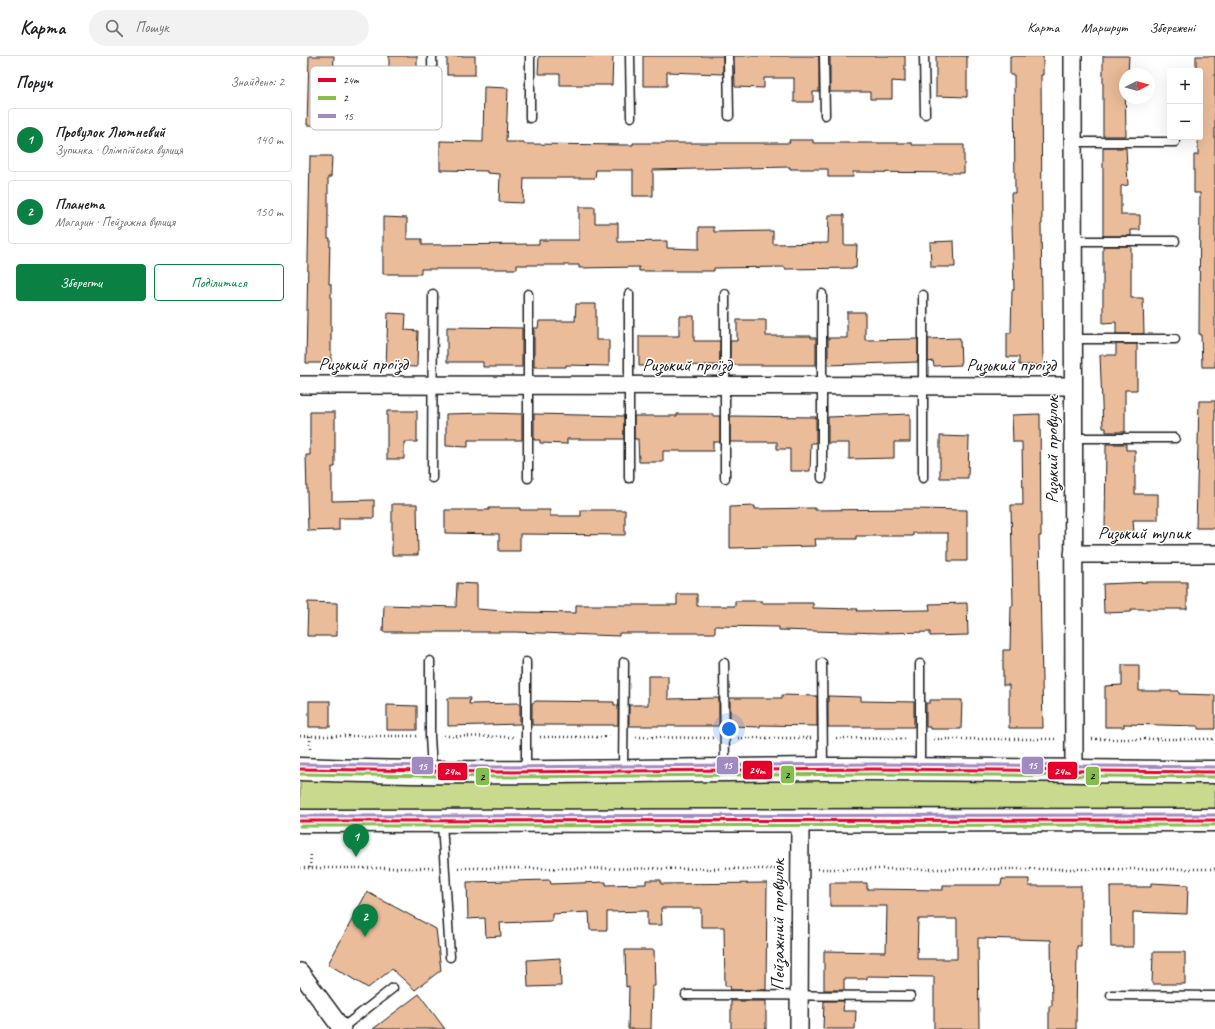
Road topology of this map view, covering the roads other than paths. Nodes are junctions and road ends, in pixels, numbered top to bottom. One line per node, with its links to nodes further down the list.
1 (432, 56): 8 (lane)
2 (530, 56): 13 (lane)
3 (630, 56): 12 (lane)
4 (728, 56): 11 (lane)
5 (824, 56): 10 (lane)
6 (924, 56): 9 (lane)
7 (1073, 56): 14 (street, Ризький провулок)
8 (432, 66)
9 (925, 114)
10 (825, 115)
11 (729, 116)
12 (631, 117)
13 (530, 118)
14 (1073, 142): 15 (lane); 16 (street, Ризький провулок)
15 (1175, 142)
16 (1073, 241): 17 (lane); 24 (street, Ризький провулок)
17 (1175, 241)
18 (432, 294): 27 (lane)
19 (528, 294): 28 (lane)
20 (629, 294): 29 (lane)
21 (725, 294): 30 (lane)
22 (822, 294): 31 (lane)
23 (923, 295): 32 (lane)
24 (1073, 339): 25 (lane); 33 (street, Ризький провулок)
25 (1175, 339)
26 (300, 385): 27 (street, Ризький проїзд)
27 (432, 386): 28 (street, Ризький проїзд); 36 (lane)
28 (528, 386): 29 (street, Ризький проїзд); 37 (lane)
29 (629, 386): 30 (street, Ризький проїзд); 38 (lane)
30 (725, 386): 31 (street, Ризький проїзд); 39 (lane)
31 (822, 386): 32 (street, Ризький проїзд); 40 (lane)
32 (923, 386): 33 (street, Ризький проїзд); 41 (lane)
33 (1073, 386): 34 (street, Ризький провулок)
34 (1073, 438): 35 (lane); 42 (street, Ризький провулок)
35 (1175, 438)
36 (432, 478)
37 (528, 478)
38 (629, 478)
39 (725, 478)
40 (822, 478)
41 (923, 478)
42 (1073, 554): 43 (street, Ризький тупик); 57 (street, Ризький провулок)
43 (1215, 554)
44 (430, 661): 54 (lane)
45 (526, 662): 55 (lane)
46 (624, 662): 56 (lane)
47 (724, 663): 53 (lane)
48 (822, 663): 51 (lane)
49 (920, 664): 52 (lane)
50 (305, 760): 54 (main road)
51 (822, 769): 52 (main road); 53 (main road)
52 (920, 769): 57 (main road)
53 (725, 770): 56 (main road)
54 (432, 772): 55 (main road)
55 (526, 772): 56 (main road)
56 (623, 772)
57 (1074, 772): 58 (main road)
58 (1215, 772)
59 (1215, 820): 62 (main road)
60 (300, 821): 61 (main road)
61 (442, 822): 62 (main road); 63 (lane)
62 (800, 822): 67 (street, Пейзажний провулок)
63 (450, 957)
64 (300, 972): 71 (street)
65 (393, 988): 71 (lane)
66 (686, 995): 67 (lane)
67 (799, 995): 69 (lane); 72 (street, Пейзажний провулок)
68 (1111, 995): 70 (lane)
69 (910, 996)
70 (1215, 996)
71 (342, 1029)
72 (799, 1029)

